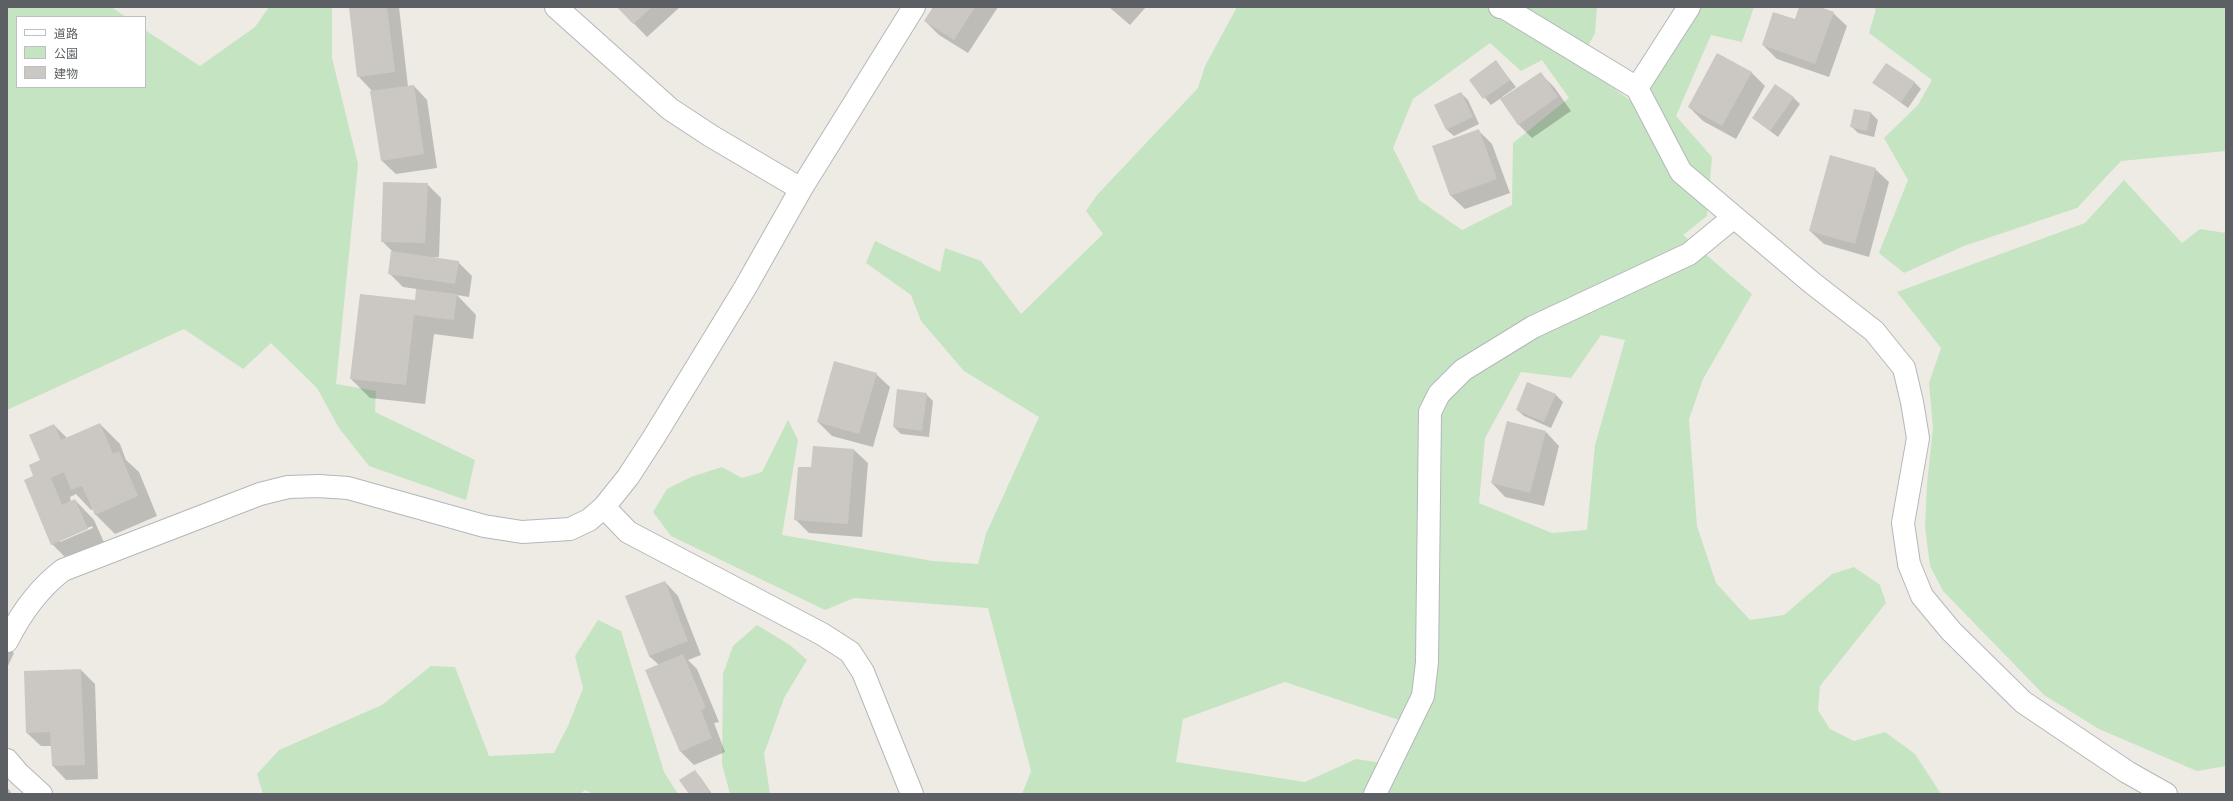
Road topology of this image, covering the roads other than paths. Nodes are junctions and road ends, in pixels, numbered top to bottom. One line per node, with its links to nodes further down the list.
1 (556, 7): 6 (street)
2 (914, 7): 6 (street)
3 (1500, 7): 5 (street)
4 (1689, 7): 5 (street)
5 (1637, 88): 7 (street)
6 (801, 189): 8 (street)
7 (1734, 217): 13 (street); 14 (street)
8 (604, 508): 9 (street); 12 (street)
9 (7, 641)
10 (7, 760): 11 (street)
11 (41, 794)
12 (912, 794)
13 (1375, 794)
14 (2166, 794)

